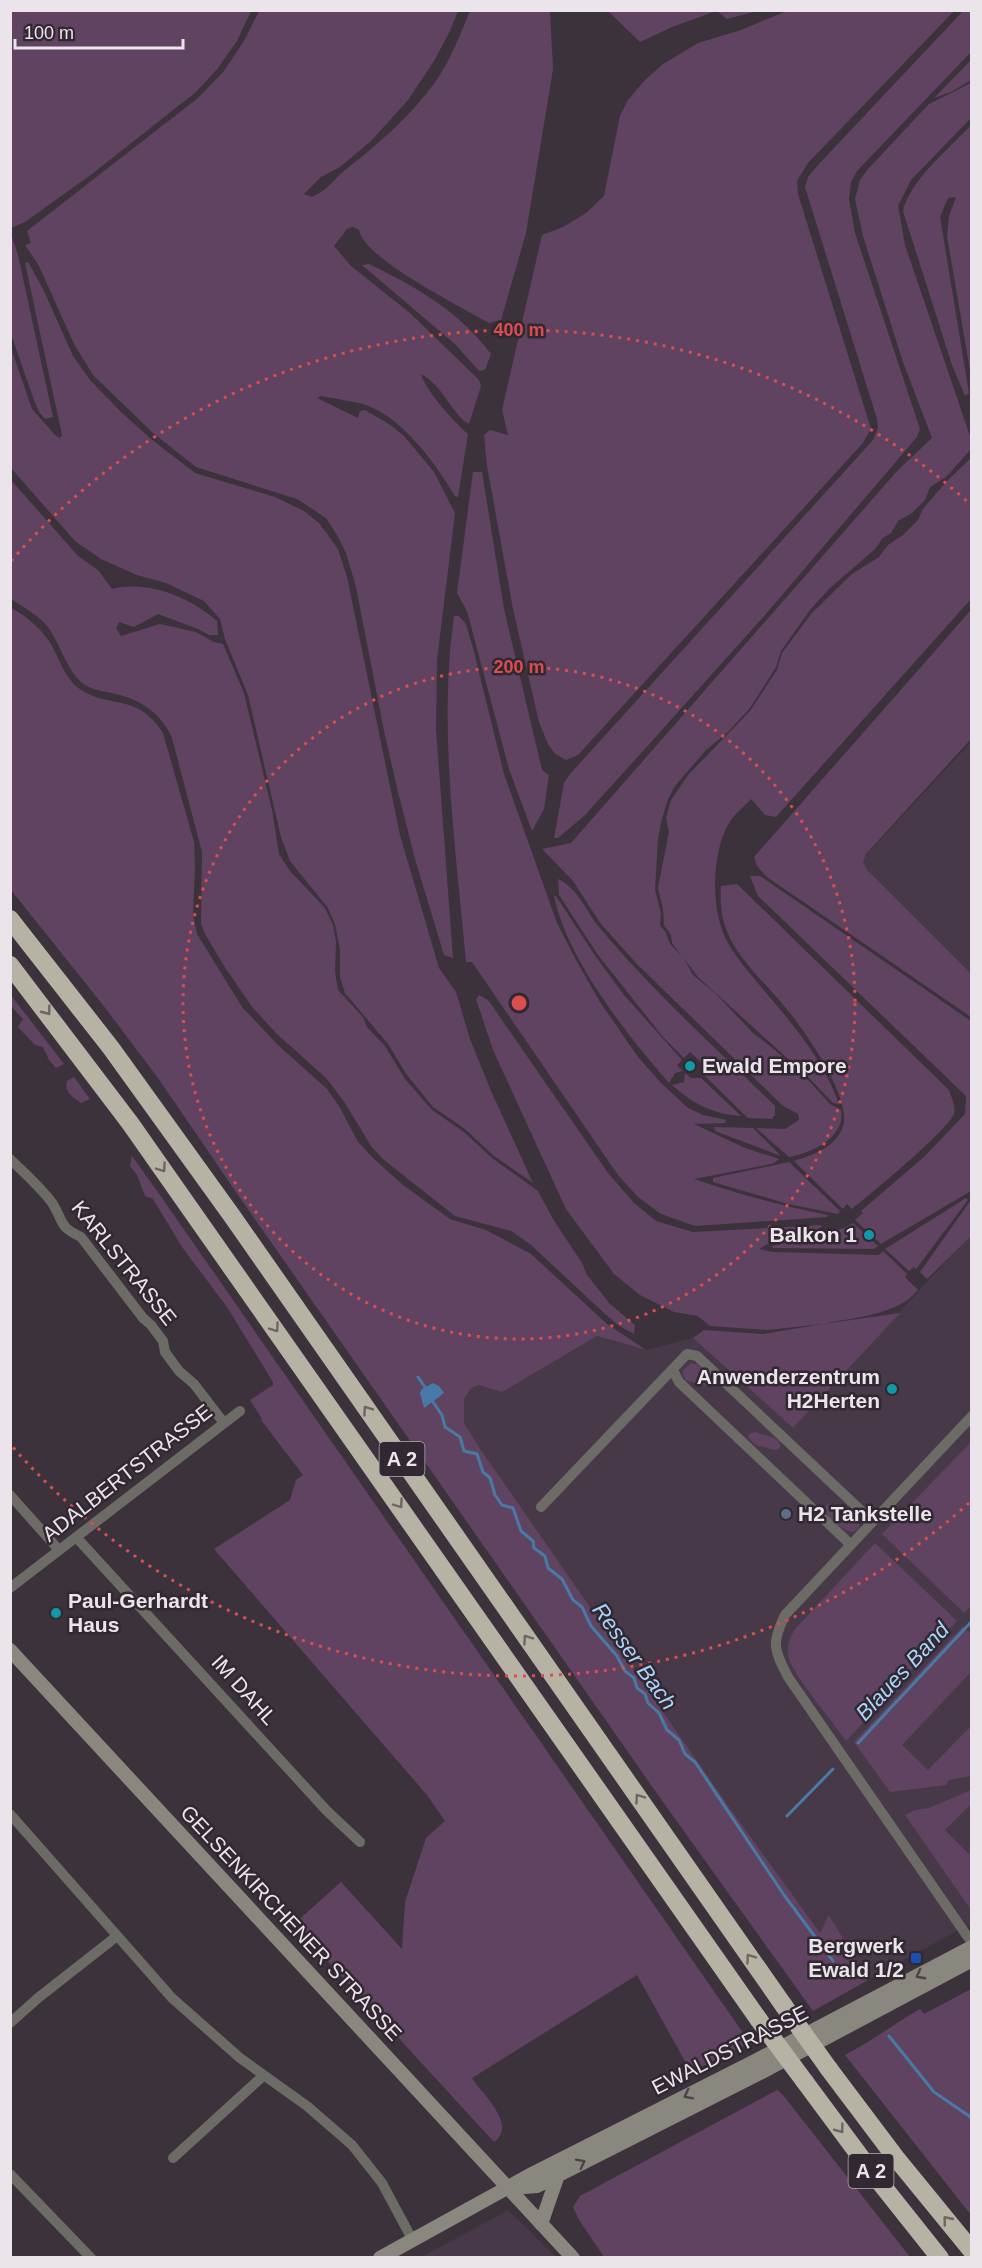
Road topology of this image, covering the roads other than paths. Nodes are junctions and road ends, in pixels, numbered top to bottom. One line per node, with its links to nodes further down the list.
1 (10, 919): 29 (highway, A 2, one-way to 1, bridge)
2 (10, 965): 33 (highway, A 2, one-way to 33, bridge)
3 (10, 1159): 7 (street, KARLSTRASSE)
4 (673, 1370): 9 (street); 10 (street); 12 (street)
5 (240, 1411): 7 (street, ADALBERTSTRASSE)
6 (972, 1416): 10 (street)
7 (224, 1423): 11 (street, ADALBERTSTRASSE)
8 (10, 1495): 13 (street)
9 (541, 1507)
10 (872, 1521): 12 (street)
11 (76, 1537): 13 (street, ADALBERTSTRASSE); 17 (street, IM DAHL)
12 (850, 1544): 19 (street)
13 (59, 1550): 14 (street, ADALBERTSTRASSE)
14 (10, 1588)
15 (10, 1650): 26 (main road, GELSENKIRCHENER STRASSE)
16 (11, 1816): 18 (street)
17 (360, 1842)
18 (117, 1936): 21 (street); 22 (street)
19 (972, 1945): 26 (main road, EWALDSTRASSE, one-way to 26)
20 (972, 1960): 25 (main road, EWALDSTRASSE, one-way to 20)
21 (10, 2023)
22 (263, 2076): 23 (street); 28 (street)
23 (173, 2158)
24 (10, 2174): 30 (street)
25 (558, 2175): 26 (main road, EWALDSTRASSE); 27 (main road)
26 (507, 2188): 27 (main road, GELSENKIRCHENER STRASSE); 28 (main road, EWALDSTRASSE)
27 (541, 2223): 32 (main road, GELSENKIRCHENER STRASSE)
28 (412, 2239): 31 (main road, EWALDSTRASSE)
29 (972, 2251)
30 (91, 2258)
31 (380, 2258)
32 (573, 2258)
33 (940, 2258)

